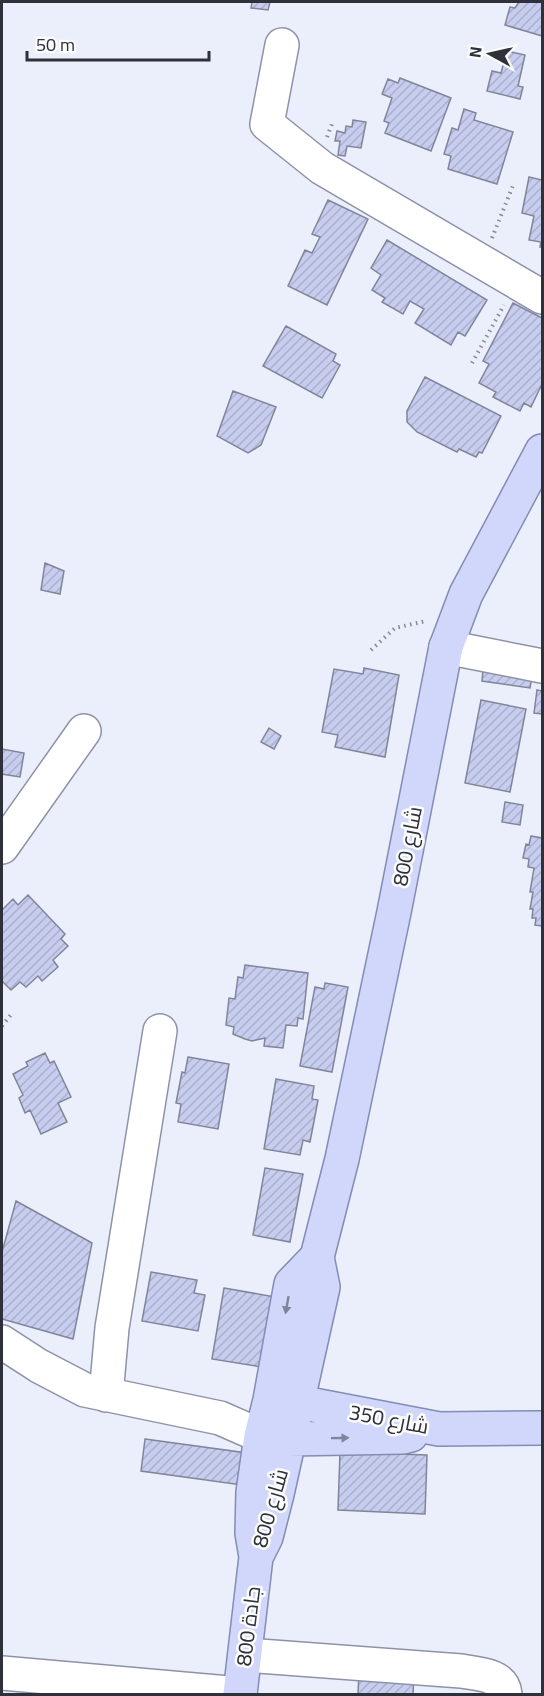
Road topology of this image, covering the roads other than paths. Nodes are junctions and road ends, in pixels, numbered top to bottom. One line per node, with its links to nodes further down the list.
1 (282, 45): 2 (street)
2 (530, 289)
3 (543, 451): 4 (main road, شارع 800)
4 (450, 636): 5 (street); 11 (main road, شارع 800)
5 (543, 666)
6 (84, 731): 7 (street)
7 (2, 847)
8 (160, 1030): 10 (street)
9 (2, 1342): 10 (street)
10 (106, 1395): 12 (street)
11 (284, 1401): 12 (street); 14 (main road, شارع 350); 15 (main road, شارع 800)
12 (220, 1418): 15 (street)
13 (543, 1428): 14 (main road)
14 (439, 1429): 15 (main road, شارع 350, one-way to 14)
15 (275, 1438): 16 (main road, شارع 800)
16 (256, 1557): 17 (main road, جادة 800)
17 (245, 1655): 19 (main road, جادة 800); 20 (street)
18 (2, 1673): 19 (street)
19 (240, 1694)
20 (505, 1695)

